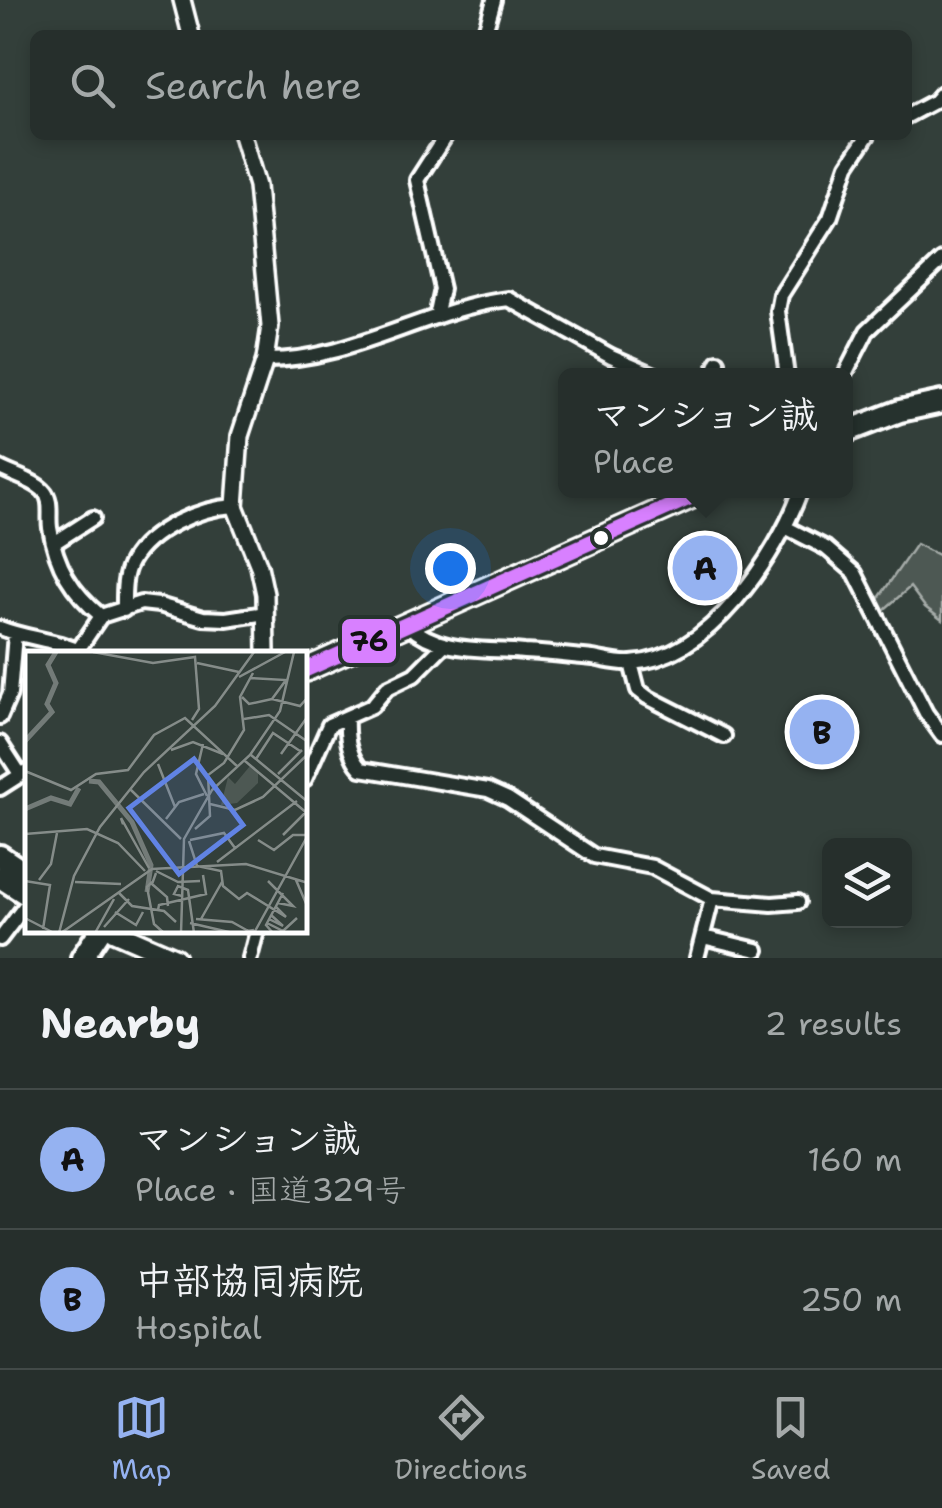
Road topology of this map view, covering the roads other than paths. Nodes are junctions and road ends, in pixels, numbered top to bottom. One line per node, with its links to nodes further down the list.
1 (182, 0): 3 (street)
2 (494, 0): 4 (street)
3 (189, 30)
4 (485, 30)
5 (942, 93): 6 (street)
6 (912, 114)
7 (243, 140): 12 (street)
8 (443, 140): 11 (street)
9 (865, 140): 14 (street)
10 (942, 260): 15 (street)
11 (436, 317): 12 (street); 13 (street)
12 (264, 360): 21 (street)
13 (637, 368)
14 (786, 368)
15 (848, 368)
16 (942, 402): 17 (main road)
17 (853, 429)
18 (0, 468): 24 (street)
19 (689, 498): 28 (main road)
20 (798, 498): 23 (street)
21 (234, 506): 25 (street); 26 (street)
22 (92, 518): 24 (street)
23 (785, 527): 35 (street); 39 (street)
24 (54, 542): 27 (street)
25 (124, 610): 26 (street); 27 (street)
26 (266, 614): 34 (street)
27 (101, 616): 33 (street)
28 (408, 625): 31 (street); 36 (main road)
29 (0, 628): 30 (street)
30 (15, 634): 32 (street); 37 (street)
31 (443, 646): 35 (street); 38 (street)
32 (77, 651)
33 (81, 651)
34 (266, 651)
35 (630, 663): 40 (street)
36 (308, 669)
37 (0, 718)
38 (347, 718): 42 (street); 49 (street)
39 (942, 735)
40 (724, 736)
41 (0, 744): 43 (street)
42 (308, 771)
43 (24, 772): 44 (street)
44 (0, 788)
45 (0, 856): 46 (main road)
46 (25, 874)
47 (0, 877): 48 (main road)
48 (25, 897)
49 (712, 899): 50 (street); 55 (street)
50 (798, 902)
51 (25, 903): 56 (street)
52 (98, 933): 58 (main road)
53 (120, 933): 59 (main road)
54 (256, 933): 60 (street)
55 (703, 936): 57 (street); 61 (street)
56 (0, 939)
57 (756, 950)
58 (82, 958)
59 (175, 958)
60 (250, 958)
61 (696, 958)

